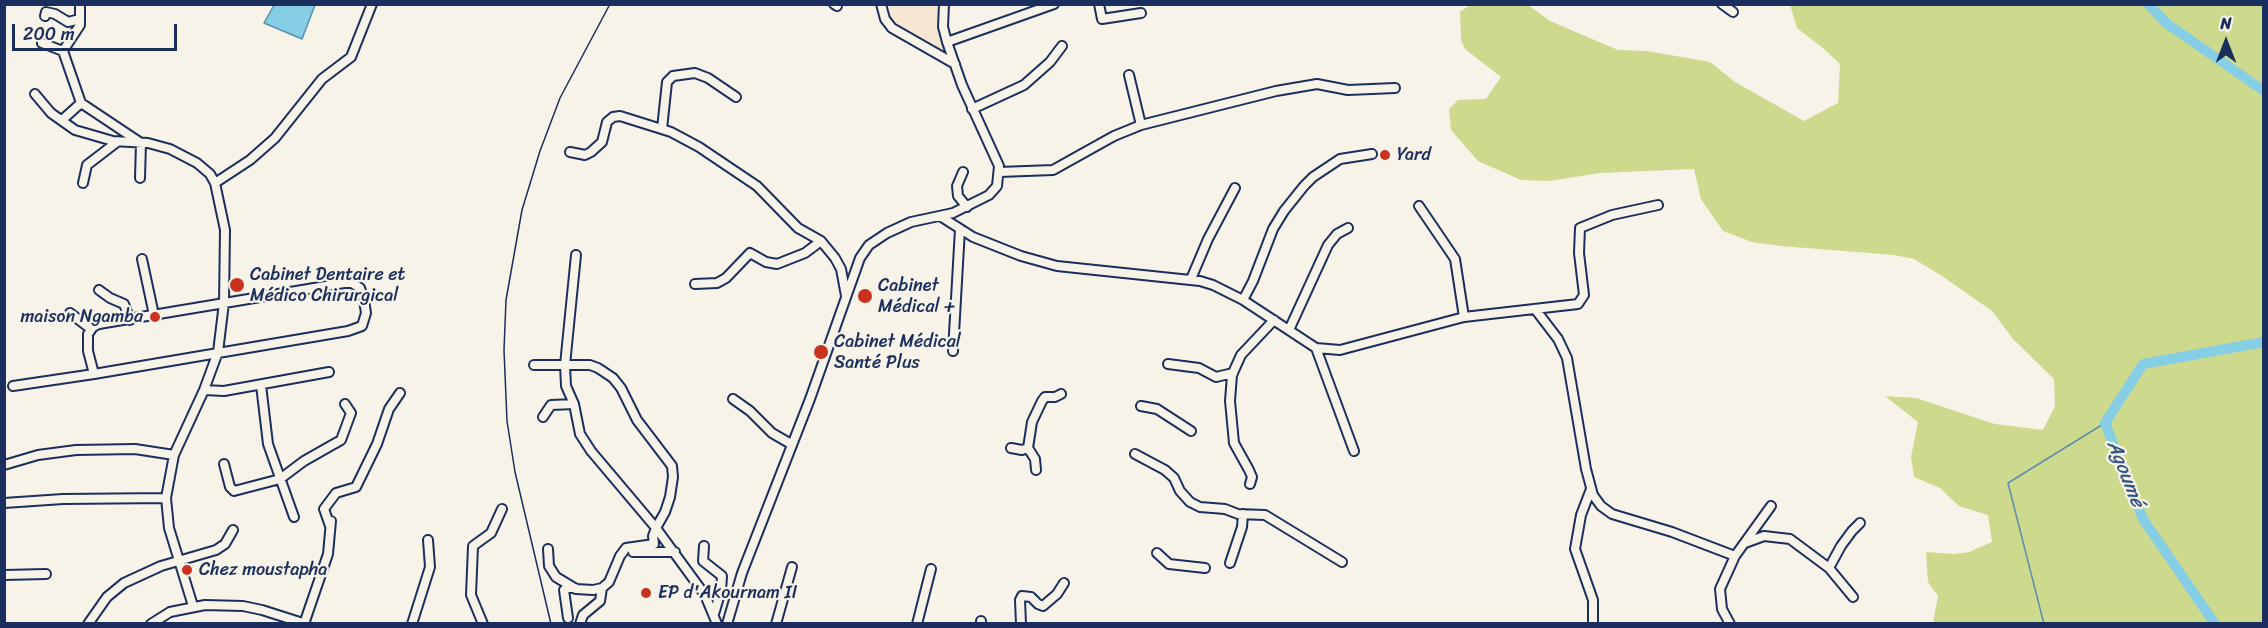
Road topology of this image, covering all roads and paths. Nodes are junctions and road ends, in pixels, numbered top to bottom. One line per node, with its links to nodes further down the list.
1 (80, 4): 11 (street)
2 (372, 4): 34 (street)
3 (881, 4): 16 (street)
4 (944, 4): 12 (street)
5 (1054, 4): 12 (street)
6 (1099, 4): 9 (street)
7 (1722, 4): 8 (street)
8 (1733, 12)
9 (1141, 13)
10 (45, 16): 11 (street)
11 (80, 19): 15 (street)
12 (947, 42): 16 (street)
13 (42, 43): 15 (street)
14 (1062, 46): 22 (street)
15 (63, 51): 21 (street)
16 (955, 64): 22 (street)
17 (1129, 75): 24 (street)
18 (1395, 88): 24 (street)
19 (35, 94): 23 (street)
20 (736, 97): 25 (street)
21 (81, 103): 23 (street); 27 (street)
22 (972, 109): 31 (street)
23 (62, 120): 26 (street)
24 (1141, 125): 31 (street)
25 (662, 129): 28 (street); 42 (street)
26 (117, 142): 27 (street); 33 (street)
27 (141, 143): 32 (street); 34 (street)
28 (570, 152)
29 (1372, 154): 49 (street)
30 (963, 172): 38 (street)
31 (999, 172): 38 (street)
32 (140, 178)
33 (82, 183)
34 (215, 183): 50 (street)
35 (1235, 188): 45 (street)
36 (1658, 205): 51 (street)
37 (1419, 206): 54 (street)
38 (966, 207): 39 (street)
39 (940, 216): 41 (street); 48 (street)
40 (1348, 228): 58 (street)
41 (960, 229): 45 (street); 60 (street)
42 (821, 241): 46 (street); 48 (street)
43 (576, 255): 62 (street)
44 (142, 259): 53 (street)
45 (1191, 279): 49 (street)
46 (695, 284)
47 (99, 290): 55 (street)
48 (846, 297): 79 (street)
49 (1243, 300): 56 (street)
50 (224, 303): 53 (street); 61 (street); 61 (street)
51 (1535, 309): 54 (street); 90 (street)
52 (70, 313): 57 (street)
53 (154, 315): 55 (street)
54 (1464, 317): 59 (street)
55 (129, 320): 57 (street)
56 (1274, 320): 58 (street); 66 (street)
57 (91, 329): 67 (street)
58 (1289, 330): 59 (street)
59 (1316, 348): 82 (street)
60 (953, 351)
61 (218, 352): 67 (street); 70 (street)
62 (565, 364): 64 (street); 75 (street); 98 (street)
63 (1168, 364): 66 (street)
64 (534, 365)
65 (329, 372): 68 (street)
66 (1233, 373): 89 (street)
67 (94, 374): 69 (street)
68 (261, 385): 70 (street); 88 (street)
69 (13, 386)
70 (204, 390): 83 (street)
71 (399, 393): 124 (street)
72 (1061, 394): 81 (street)
73 (733, 399): 79 (street)
74 (345, 404): 88 (street)
75 (574, 404): 77 (street); 98 (street)
76 (1141, 406): 78 (street)
77 (543, 417)
78 (1191, 431)
79 (791, 444): 131 (street)
80 (1011, 447): 81 (street)
81 (1028, 448): 87 (street)
82 (1354, 451)
83 (174, 454): 86 (street); 91 (street)
84 (1135, 454): 95 (street)
85 (224, 464): 88 (street)
86 (4, 465)
87 (1036, 470)
88 (280, 479): 96 (street)
89 (1250, 484)
90 (1591, 489): 107 (street); 135 (street)
91 (166, 498): 92 (street); 108 (street)
92 (4, 503)
93 (1771, 506): 101 (street)
94 (502, 509): 128 (street)
95 (1243, 514): 109 (street); 110 (street)
96 (294, 517)
97 (1860, 523): 113 (street)
98 (656, 528): 104 (street); 106 (street)
99 (232, 531): 108 (street)
100 (428, 540): 127 (street)
101 (1745, 543): 107 (street); 113 (street)
102 (704, 546): 122 (street)
103 (548, 549): 119 (street)
104 (675, 552): 106 (street); 122 (street)
105 (1157, 553): 112 (street)
106 (620, 556): 118 (street)
107 (1735, 556): 136 (street)
108 (180, 561): 121 (street); 125 (street)
109 (1342, 562)
110 (1230, 563)
111 (792, 567): 132 (street)
112 (1205, 568)
113 (1829, 568): 120 (street)
114 (931, 569): 133 (street)
115 (46, 574): 116 (street)
116 (4, 575)
117 (1064, 583): 134 (street)
118 (602, 588): 119 (street); 129 (street)
119 (576, 589): 123 (street)
120 (1853, 597)
121 (193, 606): 124 (street); 126 (street)
122 (714, 614): 130 (street)
123 (568, 618)
124 (305, 623)
125 (88, 624)
126 (151, 624)
127 (412, 624)
128 (483, 624)
129 (580, 624)
130 (717, 624)
131 (727, 624)
132 (776, 624)
133 (917, 624)
134 (1021, 624)
135 (1593, 624)
136 (1730, 624)

